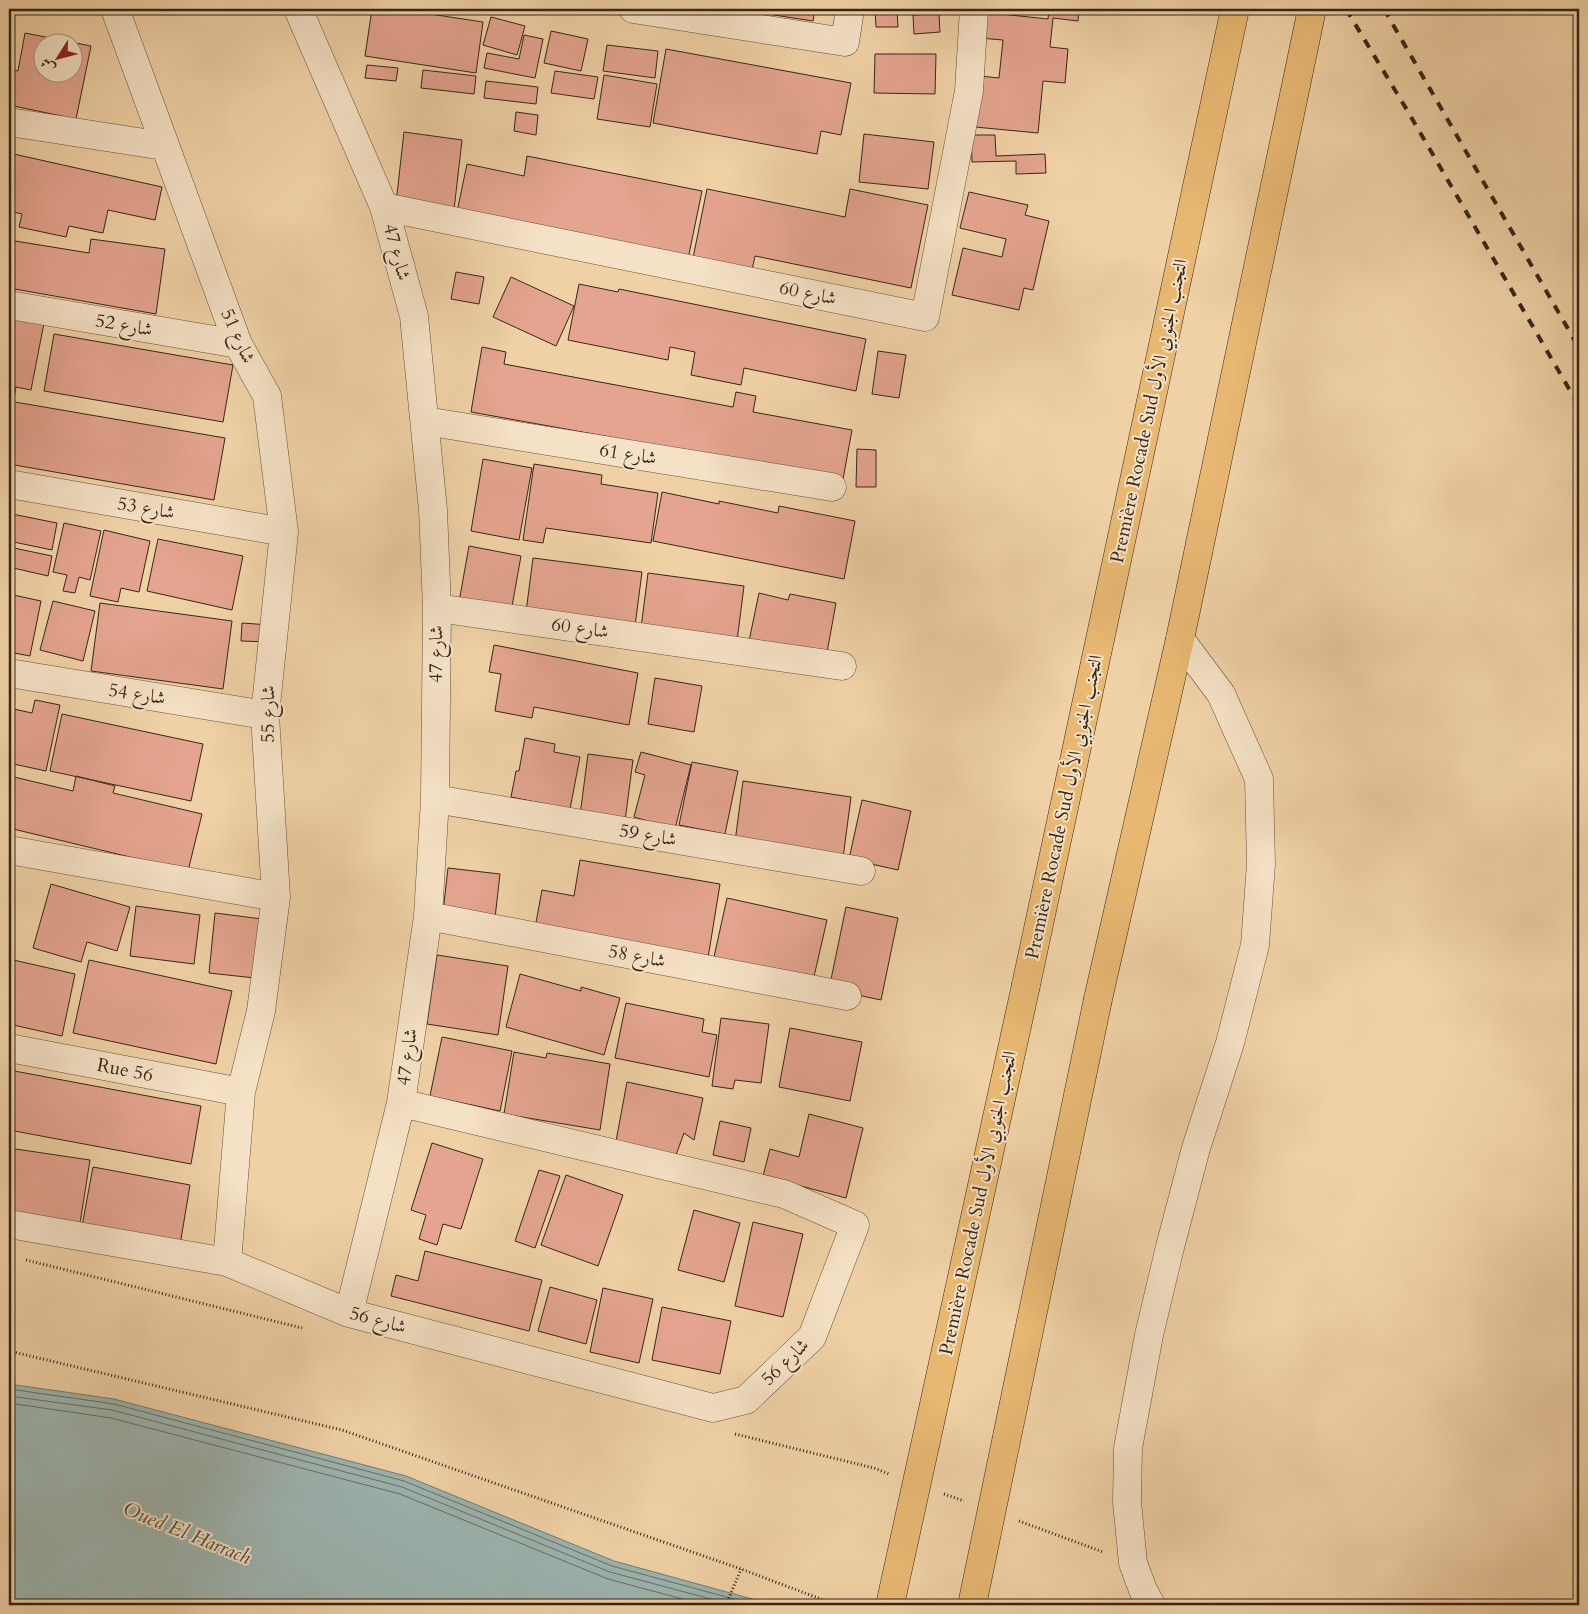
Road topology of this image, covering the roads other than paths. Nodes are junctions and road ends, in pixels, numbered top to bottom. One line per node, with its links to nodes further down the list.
1 (115, 9): 9 (street, شارع 51)
2 (298, 9): 10 (street, شارع 47)
3 (634, 9): 4 (street)
4 (850, 9)
5 (974, 9): 10 (street, شارع 60)
6 (1312, 9): 18 (highway)
7 (1233, 18): 34 (highway, Première Rocade Sud التجنب الجنوبي الأول, bridge)
8 (9, 122): 9 (street)
9 (164, 146): 12 (street, شارع 51)
10 (384, 207): 13 (street, شارع 47)
11 (9, 305): 12 (street, شارع 52)
12 (238, 344): 16 (street, شارع 51)
13 (425, 421): 15 (street, شارع 61); 17 (street, شارع 47)
14 (9, 484): 16 (street, شارع 53)
15 (832, 487)
16 (284, 532): 21 (street, شارع 55)
17 (437, 608): 19 (street, شارع 60); 22 (street, شارع 47)
18 (1180, 639): 35 (highway, bridge); 36 (street)
19 (842, 666)
20 (9, 673): 21 (street, شارع 54)
21 (265, 716): 25 (street, شارع 55)
22 (435, 799): 24 (street, شارع 59); 26 (street, شارع 47)
23 (9, 850): 25 (street)
24 (861, 871)
25 (276, 897): 29 (street, شارع 55)
26 (428, 916): 27 (street, شارع 58); 30 (street, شارع 47)
27 (847, 996)
28 (9, 1048): 29 (street, Rue 56)
29 (241, 1092): 32 (street)
30 (401, 1104): 33 (street, شارع 47); 33 (street, شارع 56)
31 (9, 1224): 32 (street, شارع 56)
32 (227, 1262): 33 (street, شارع 56)
33 (349, 1313)
34 (890, 1605)
35 (972, 1605)
36 (1151, 1605)

